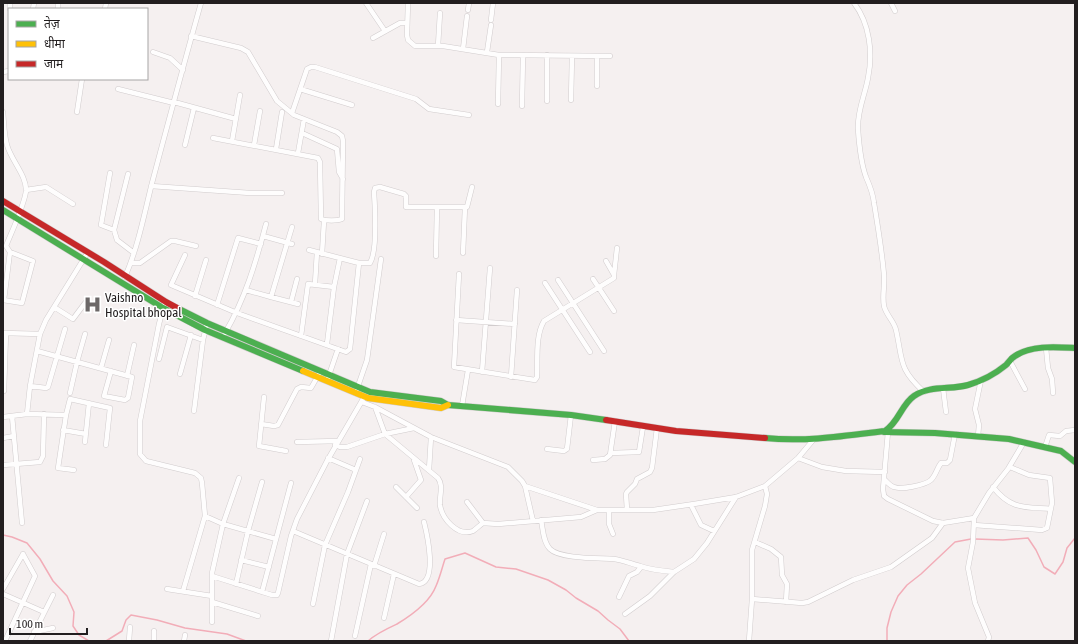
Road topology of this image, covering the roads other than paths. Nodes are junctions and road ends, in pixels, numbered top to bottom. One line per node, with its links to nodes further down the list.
1 (201, 3): 14 (street)
2 (366, 3): 13 (street)
3 (408, 3): 12 (street)
4 (469, 3): 8 (street)
5 (493, 3): 19 (street)
6 (854, 3): 163 (street)
7 (891, 3): 9 (street)
8 (468, 10)
9 (895, 11)
10 (440, 13): 16 (street)
11 (467, 16): 17 (street)
12 (407, 23): 13 (street); 16 (street)
13 (385, 32): 15 (street)
14 (192, 36): 26 (street); 43 (street)
15 (374, 38)
16 (438, 46): 17 (street)
17 (463, 48): 19 (street)
18 (153, 52): 26 (street)
19 (487, 52): 20 (street)
20 (499, 55): 21 (street); 35 (street)
21 (523, 55): 22 (street); 37 (street)
22 (547, 55): 23 (street); 33 (street)
23 (572, 56): 24 (street); 32 (street)
24 (597, 56): 25 (street); 28 (street)
25 (610, 56)
26 (183, 70): 34 (street)
27 (82, 80): 41 (street)
28 (597, 86)
29 (118, 89): 34 (street)
30 (300, 89): 36 (street); 43 (street); 44 (street)
31 (240, 95): 45 (street)
32 (571, 100)
33 (547, 101)
34 (174, 102): 38 (street); 57 (street)
35 (498, 104)
36 (352, 105)
37 (522, 106)
38 (194, 108): 45 (street); 50 (street)
39 (260, 111): 51 (street)
40 (3, 112): 59 (street)
41 (77, 112)
42 (282, 112): 52 (street)
43 (292, 113): 46 (street)
44 (469, 115)
45 (236, 119): 49 (street)
46 (304, 119): 47 (street); 56 (street)
47 (302, 133): 53 (street); 56 (street)
48 (213, 138): 49 (street)
49 (232, 142): 51 (street)
50 (186, 145)
51 (254, 145): 52 (street)
52 (276, 149): 53 (street)
53 (298, 153): 68 (street)
54 (110, 173): 71 (street)
55 (128, 174): 71 (street)
56 (343, 179): 68 (street)
57 (151, 186): 60 (street); 81 (street)
58 (472, 187): 64 (street)
59 (26, 190): 62 (street); 66 (street)
60 (282, 193)
61 (3, 201): 66 (street)
62 (73, 204)
63 (437, 207): 64 (street); 85 (street); 92 (street)
64 (465, 207): 83 (street)
65 (3, 210): 67 (street)
66 (19, 211): 67 (street); 80 (street)
67 (17, 218): 75 (street); 86 (street)
68 (324, 220): 82 (street)
69 (266, 224): 72 (street)
70 (292, 227): 74 (street)
71 (114, 230): 81 (street)
72 (263, 236): 73 (street); 74 (street)
73 (261, 244): 107 (street); 117 (street)
74 (289, 244): 110 (street)
75 (4, 246): 79 (street)
76 (196, 246): 91 (street)
77 (617, 248): 97 (street)
78 (309, 250): 82 (street)
79 (10, 252): 101 (street); 111 (street)
80 (88, 252): 86 (street); 96 (street)
81 (134, 253): 91 (street)
82 (320, 253): 87 (street); 104 (street)
83 (463, 254)
84 (185, 255): 109 (street)
85 (436, 256)
86 (84, 258): 102 (street); 118 (street)
87 (340, 258): 92 (street); 105 (street)
88 (381, 259): 161 (street)
89 (206, 260): 109 (street)
90 (606, 261): 97 (street)
91 (131, 263): 96 (street)
92 (359, 263): 140 (street)
93 (490, 268): 123 (street)
94 (3, 270): 101 (street)
95 (459, 274): 122 (street)
96 (126, 275): 102 (street); 116 (street)
97 (614, 275): 106 (street)
98 (297, 279): 112 (street)
99 (593, 279): 106 (street)
100 (558, 280): 114 (street)
101 (6, 281): 111 (street)
102 (123, 282): 116 (street)
103 (546, 283): 119 (street)
104 (315, 284): 105 (street); 133 (street)
105 (334, 287): 136 (street)
106 (599, 288): 114 (street); 120 (street)
107 (246, 290): 110 (street); 121 (street)
108 (517, 290): 125 (street)
109 (196, 296): 117 (street)
110 (271, 297): 112 (street)
111 (3, 300)
112 (291, 302): 115 (street)
113 (85, 303): 118 (street)
114 (574, 303): 119 (street); 142 (street)
115 (298, 304)
116 (165, 305): 124 (street); 127 (street); 236 (street)
117 (216, 305): 121 (street)
118 (54, 307): 129 (street)
119 (563, 310): 143 (street); 155 (street)
120 (614, 311)
121 (237, 313): 131 (street); 133 (street)
122 (456, 320): 123 (street); 149 (street)
123 (486, 322): 125 (street); 151 (street)
124 (207, 323): 127 (street); 131 (street)
125 (515, 324): 155 (street)
126 (65, 329): 144 (street)
127 (205, 330): 131 (street); 135 (street)
128 (4, 333): 129 (street); 162 (street)
129 (40, 334): 141 (street)
130 (85, 334): 147 (street)
131 (225, 334): 153 (street)
132 (191, 336): 135 (street); 145 (street); 152 (street)
133 (301, 336): 136 (street)
134 (109, 340): 148 (street)
135 (203, 340): 171 (street)
136 (327, 344): 140 (street)
137 (134, 345): 154 (street)
138 (1046, 348): 139 (street); 146 (street); 164 (street)
139 (1075, 348)
140 (338, 349): 156 (street)
141 (37, 351): 144 (street); 158 (street)
142 (604, 351)
143 (590, 352)
144 (56, 356): 147 (street); 158 (street)
145 (159, 359)
146 (1010, 361): 157 (street); 160 (street)
147 (77, 362): 148 (street); 165 (street)
148 (101, 368): 150 (street)
149 (468, 370): 151 (street); 169 (street)
150 (111, 371): 154 (street); 154 (street)
151 (482, 372): 155 (street)
152 (180, 374)
153 (319, 374): 156 (street); 180 (street)
154 (127, 376)
155 (510, 377)
156 (328, 378): 161 (street)
157 (981, 380): 159 (street); 192 (street)
158 (30, 386): 173 (street)
159 (943, 388): 163 (street); 172 (street)
160 (1025, 389)
161 (356, 390): 166 (street)
162 (4, 391)
163 (924, 392): 186 (street)
164 (1053, 393)
165 (70, 394)
166 (364, 396): 169 (street); 170 (street); 199 (street)
167 (264, 397): 180 (street)
168 (89, 403): 175 (street); 188 (street); 200 (street)
169 (462, 406): 176 (street)
170 (375, 407): 182 (street); 189 (street)
171 (194, 411)
172 (946, 412)
173 (27, 414): 174 (street); 177 (street)
174 (44, 414): 175 (street); 211 (street)
175 (66, 415): 184 (street)
176 (571, 415): 179 (street); 202 (street)
177 (12, 416): 178 (street); 191 (street)
178 (3, 417)
179 (616, 421): 181 (street); 204 (street)
180 (261, 424): 203 (street)
181 (643, 426): 183 (street); 204 (street)
182 (415, 428): 189 (street); 193 (street)
183 (657, 428): 195 (street); 234 (street)
184 (63, 430): 188 (street); 214 (street)
185 (1075, 430): 201 (street)
186 (878, 432): 187 (street); 195 (street)
187 (888, 432): 190 (street); 217 (street)
188 (86, 434): 196 (street)
189 (385, 434): 199 (street); 206 (street)
190 (955, 434): 192 (street); 219 (street)
191 (14, 436): 194 (street); 211 (street)
192 (978, 436): 198 (street)
193 (431, 437): 216 (street); 222 (street)
194 (3, 438)
195 (814, 439): 207 (street)
196 (85, 442)
197 (297, 442): 199 (street)
198 (1024, 442): 201 (street); 213 (street)
199 (337, 443): 205 (street)
200 (106, 445)
201 (1045, 448): 210 (street)
202 (547, 449)
203 (286, 451)
204 (611, 453): 209 (street)
205 (328, 458): 215 (street); 247 (street)
206 (413, 458): 216 (street); 226 (street)
207 (798, 458): 217 (street); 223 (street)
208 (360, 459): 215 (street)
209 (593, 460)
210 (1075, 462)
211 (16, 463): 212 (street); 242 (street)
212 (3, 465)
213 (1010, 467): 225 (street); 232 (street)
214 (74, 470)
215 (356, 470): 253 (street)
216 (429, 470): 243 (street)
217 (885, 472): 219 (street)
218 (239, 478): 244 (street)
219 (884, 479): 241 (street)
220 (262, 482): 246 (street)
221 (291, 483): 251 (street)
222 (524, 486): 233 (street); 239 (street)
223 (765, 486): 227 (street); 252 (street)
224 (396, 487): 226 (street)
225 (993, 487): 232 (street); 237 (street)
226 (406, 497): 231 (street)
227 (736, 497): 230 (street); 248 (street)
228 (367, 501): 254 (street)
229 (467, 502): 243 (street)
230 (691, 505): 234 (street); 248 (street)
231 (417, 508)
232 (1051, 509): 245 (street)
233 (597, 510): 235 (street); 238 (street)
234 (627, 510): 235 (street)
235 (609, 511): 250 (street)
236 (205, 516): 244 (street); 265 (street)
237 (974, 518): 241 (street); 245 (street)
238 (541, 520): 239 (street); 258 (street)
239 (534, 521): 243 (street)
240 (424, 522): 260 (street)
241 (943, 522): 273 (street)
242 (22, 523)
243 (483, 523)
244 (223, 524): 246 (street); 261 (street)
245 (973, 527): 294 (street)
246 (248, 531): 251 (street); 255 (street)
247 (293, 531): 253 (street); 266 (street)
248 (714, 531): 259 (street)
249 (384, 534): 256 (street)
250 (613, 534)
251 (276, 539): 257 (street)
252 (755, 542): 271 (street); 273 (street)
253 (325, 545): 254 (street); 275 (street)
254 (347, 554): 256 (street); 292 (street)
255 (241, 560): 257 (street); 262 (street)
256 (373, 565): 260 (street); 286 (street)
257 (269, 567): 266 (street)
258 (641, 567): 259 (street); 270 (street)
259 (674, 572): 277 (street)
260 (394, 574): 279 (street)
261 (212, 576): 262 (street); 269 (street)
262 (236, 584): 266 (street)
263 (3, 589): 274 (street)
264 (167, 589): 265 (street)
265 (182, 591): 269 (street)
266 (262, 592)
267 (3, 594): 274 (street)
268 (53, 594): 276 (street)
269 (212, 596): 272 (street)
270 (619, 597)
271 (752, 599): 273 (street); 293 (street)
272 (212, 602): 278 (street); 280 (street)
273 (786, 602)
274 (23, 603): 276 (street); 287 (street)
275 (313, 604)
276 (44, 612): 284 (street)
277 (625, 614)
278 (258, 616)
279 (384, 618)
280 (212, 622)
281 (53, 628): 284 (street)
282 (130, 628): 289 (street)
283 (154, 631): 290 (street)
284 (34, 632): 288 (street)
285 (185, 635): 291 (street)
286 (355, 636)
287 (5, 641)
288 (30, 641)
289 (129, 641)
290 (154, 641)
291 (184, 641)
292 (331, 641)
293 (749, 641)
294 (988, 641)

